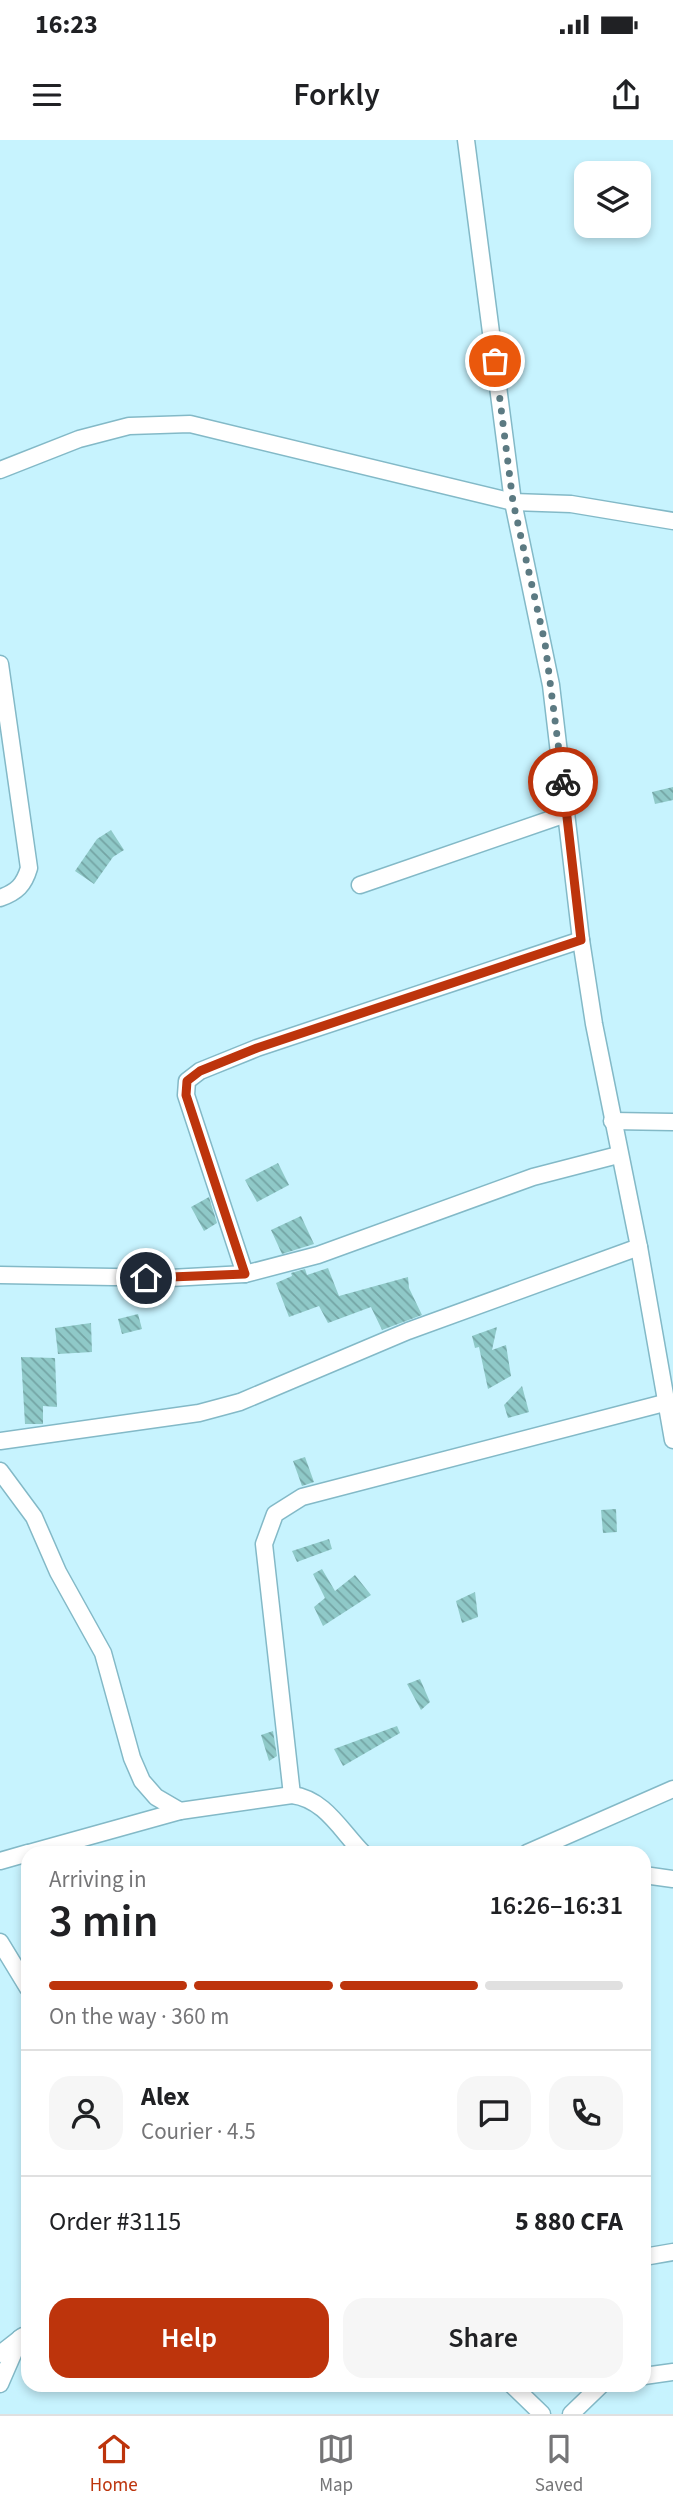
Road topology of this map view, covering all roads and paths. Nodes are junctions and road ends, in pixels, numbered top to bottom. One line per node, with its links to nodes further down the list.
1 (466, 140): 3 (street)
2 (0, 470): 3 (street)
3 (513, 502): 4 (street); 6 (street)
4 (673, 521)
5 (0, 664): 8 (street)
6 (566, 814): 7 (street); 9 (street)
7 (360, 885)
8 (0, 898)
9 (581, 940): 10 (street); 14 (street)
10 (612, 1121): 11 (street); 12 (street)
11 (673, 1122)
12 (618, 1155): 13 (street); 14 (street)
13 (639, 1247): 16 (street); 18 (street)
14 (245, 1274): 15 (street)
15 (0, 1275)
16 (668, 1402): 17 (street); 21 (street)
17 (673, 1438)
18 (0, 1441)
19 (0, 1471): 22 (street)
20 (673, 1789): 25 (street)
21 (292, 1795): 22 (street); 24 (street)
22 (180, 1811): 23 (street)
23 (53, 1846)
24 (357, 1846)
25 (543, 1846)
26 (21, 1855): 27 (street)
27 (0, 1861)
28 (651, 1876): 29 (street)
29 (673, 1879)
30 (0, 1942): 31 (street)
31 (21, 1977)
32 (673, 2252): 33 (street)
33 (651, 2256)
34 (21, 2337): 36 (street)
35 (21, 2341): 39 (street)
36 (0, 2354)
37 (673, 2372): 38 (street)
38 (651, 2375)
39 (0, 2384)
40 (519, 2392): 42 (street)
41 (594, 2392): 43 (street)
42 (541, 2414)
43 (571, 2414)

